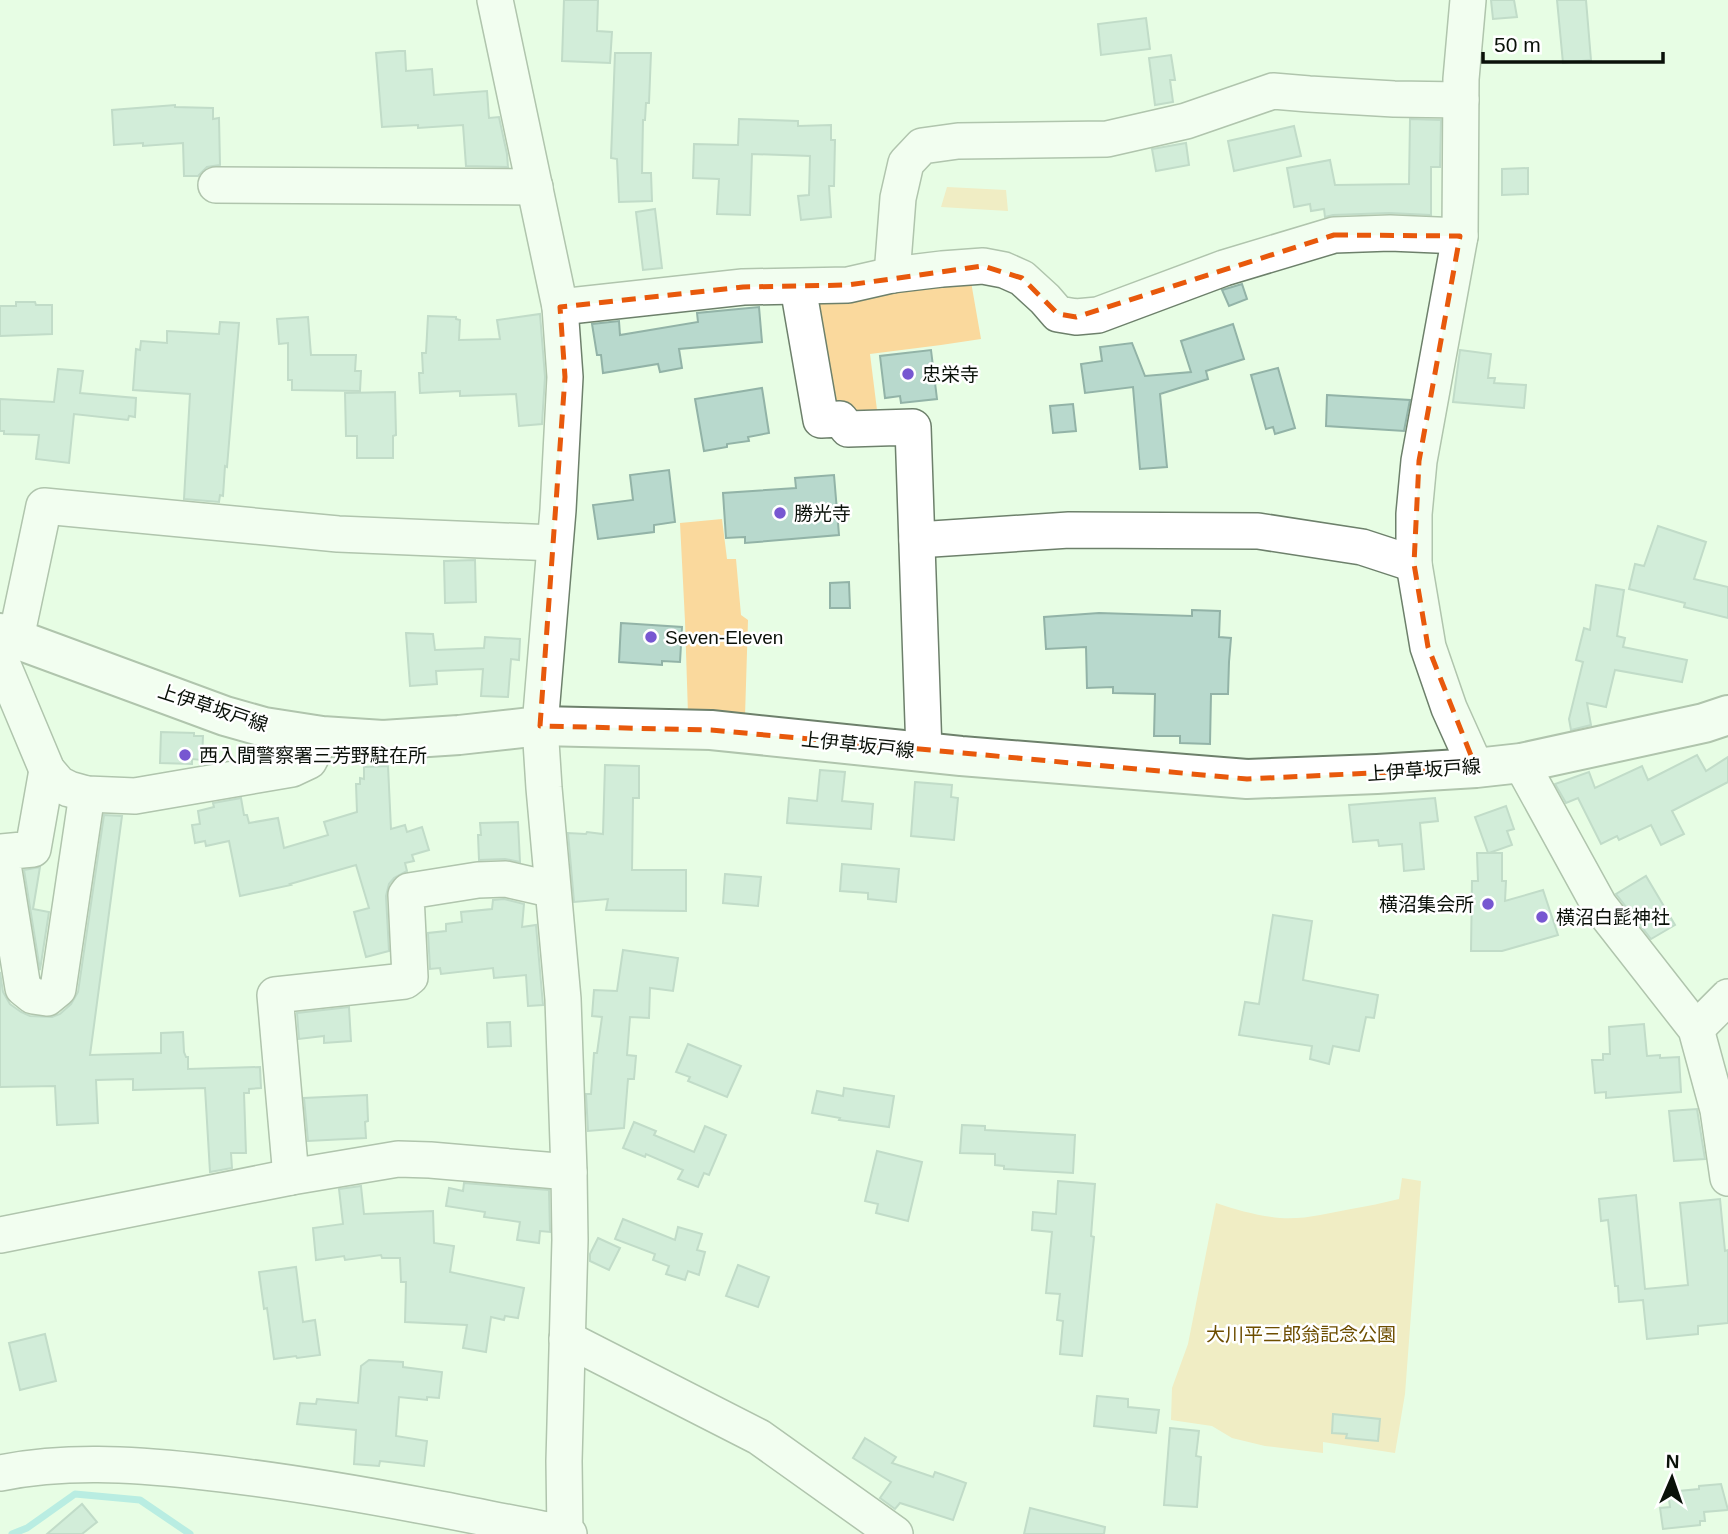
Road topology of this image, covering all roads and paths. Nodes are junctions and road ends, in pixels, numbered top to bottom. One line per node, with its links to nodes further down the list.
1 (495, 0): 5 (street)
2 (1468, 0): 3 (street)
3 (1461, 100): 6 (street); 7 (street)
4 (216, 185): 5 (street)
5 (535, 187): 9 (street)
6 (1460, 236): 7 (street); 12 (street)
7 (892, 275): 8 (street)
8 (798, 287): 9 (street); 10 (street)
9 (560, 307): 11 (street)
10 (917, 540): 12 (street); 17 (street)
11 (554, 543): 13 (street); 15 (street)
12 (1413, 564): 19 (street)
13 (5, 643): 16 (main road, 上伊草坂戸線); 20 (street)
14 (1728, 715): 18 (main road, 上伊草坂戸線)
15 (540, 726): 16 (main road, 上伊草坂戸線); 17 (main road, 上伊草坂戸線); 25 (street)
16 (322, 736): 21 (street)
17 (924, 752): 19 (main road, 上伊草坂戸線)
18 (1521, 763): 19 (main road, 上伊草坂戸線); 24 (street)
19 (1475, 768)
20 (47, 770): 21 (street); 21 (street)
21 (87, 794)
22 (545, 888): 26 (street)
23 (1728, 997): 24 (street)
24 (1696, 1029): 27 (street)
25 (569, 1172): 26 (street); 29 (street)
26 (291, 1177): 28 (street)
27 (1728, 1178)
28 (0, 1235)
29 (568, 1339): 31 (street); 32 (street)
30 (0, 1473): 31 (street)
31 (566, 1534)
32 (895, 1534)

